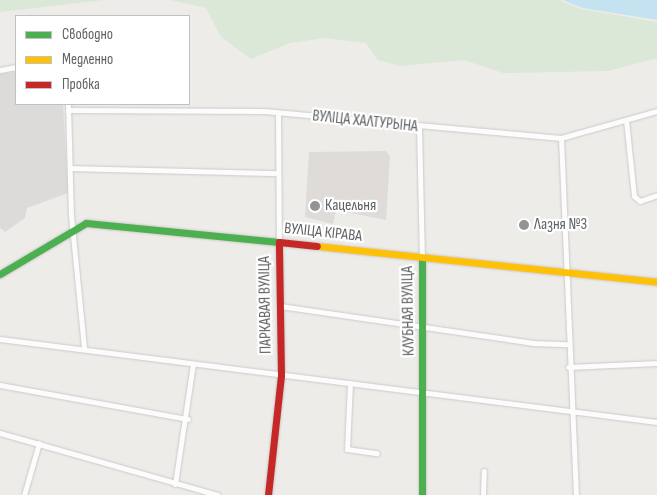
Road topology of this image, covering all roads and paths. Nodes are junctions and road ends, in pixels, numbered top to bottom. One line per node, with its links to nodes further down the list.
1 (15, 67): 2 (street)
2 (0, 70)
3 (68, 105): 4 (street)
4 (68, 110): 6 (street, ВУЛІЦА ХАЛТУРЫНА); 10 (street)
5 (657, 111): 7 (street, ВУЛІЦА ХАЛТУРЫНА)
6 (278, 113): 8 (street, ВУЛІЦА ХАЛТУРЫНА); 11 (street, ПАРКАВАЯ ВУЛІЦА)
7 (626, 120): 9 (street, ВУЛІЦА ХАЛТУРЫНА); 12 (street)
8 (419, 128): 9 (street, ВУЛІЦА ХАЛТУРЫНА); 15 (street, КЛУБНАЯ ВУЛІЦА)
9 (561, 138): 16 (street)
10 (70, 168): 11 (street); 13 (street)
11 (278, 173): 14 (street, ПАРКАВАЯ ВУЛІЦА)
12 (657, 195)
13 (73, 227): 14 (main road, ВУЛІЦА КІРАВА); 17 (main road, ВУЛІЦА КІРАВА); 23 (street)
14 (279, 242): 15 (main road, ВУЛІЦА КІРАВА); 19 (main road, ПАРКАВАЯ ВУЛІЦА)
15 (422, 258): 16 (main road, ВУЛІЦА КІРАВА); 20 (main road, КЛУБНАЯ ВУЛІЦА)
16 (564, 273): 18 (main road, ВУЛІЦА КІРАВА); 22 (street)
17 (0, 274)
18 (657, 282)
19 (280, 306): 20 (street); 27 (main road, ПАРКАВАЯ ВУЛІЦА)
20 (422, 325): 22 (street); 30 (main road, КЛУБНАЯ ВУЛІЦА)
21 (0, 339): 23 (street)
22 (567, 344): 26 (street)
23 (84, 348): 25 (street)
24 (657, 362): 26 (street)
25 (193, 364): 27 (street); 32 (street)
26 (568, 368): 31 (street)
27 (280, 375): 28 (street); 41 (main road, ПАРКАВАЯ ВУЛІЦА)
28 (350, 383): 30 (street); 36 (street)
29 (0, 385): 32 (street)
30 (424, 394): 31 (street); 42 (main road, КЛУБНАЯ ВУЛІЦА)
31 (571, 412): 33 (street); 44 (street)
32 (188, 419): 38 (street)
33 (657, 422)
34 (0, 433): 35 (street)
35 (39, 443): 38 (street); 39 (street)
36 (377, 453)
37 (484, 471): 43 (street)
38 (175, 484): 40 (street)
39 (24, 495)
40 (217, 495)
41 (268, 495)
42 (422, 495)
43 (483, 495)
44 (576, 495)

